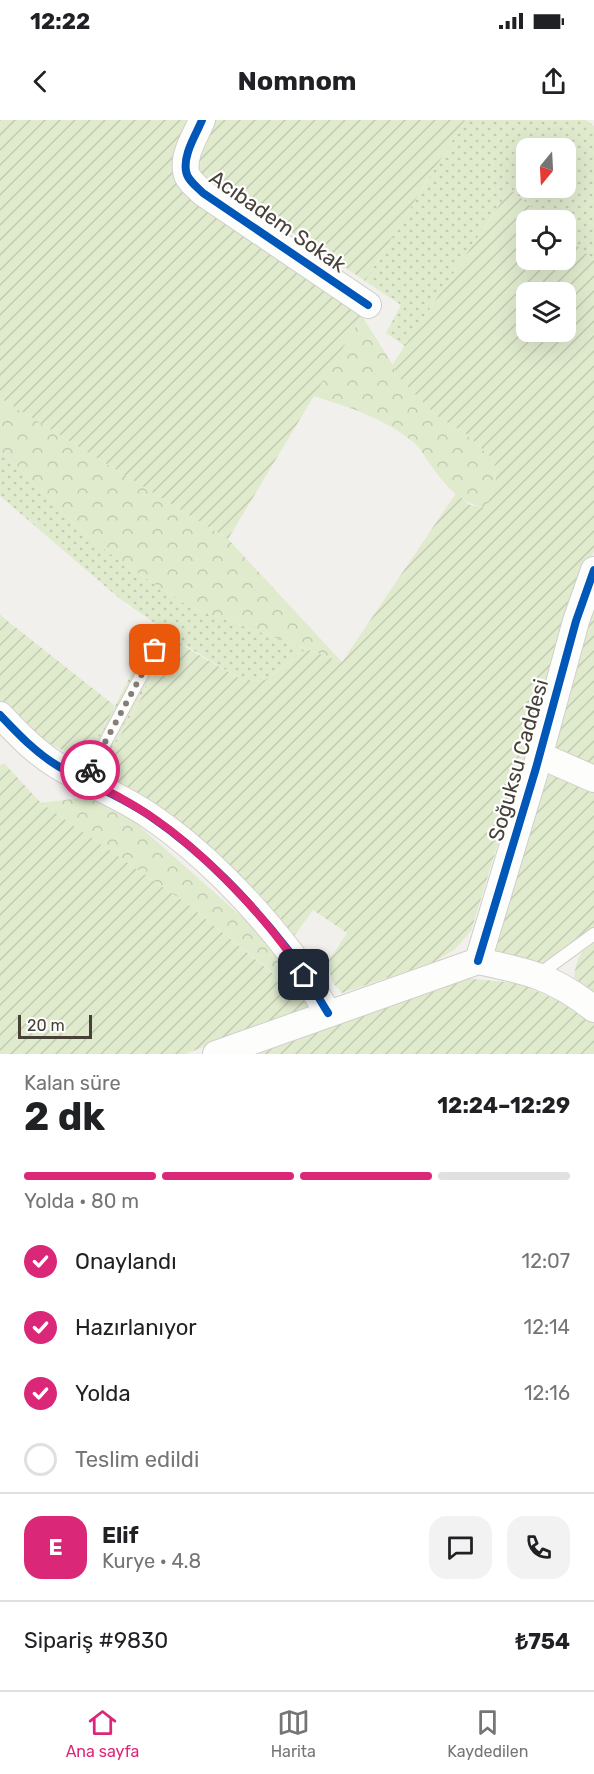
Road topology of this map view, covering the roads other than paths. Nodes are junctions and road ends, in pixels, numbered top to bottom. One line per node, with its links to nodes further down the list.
1 (202, 120): 2 (street, Acıbadem Sokak)
2 (368, 305)
3 (594, 570): 6 (street, Soğuksu Caddesi)
4 (155, 650): 8 (lane)
5 (0, 715): 8 (street)
6 (539, 755): 7 (street); 10 (street, Soğuksu Caddesi)
7 (594, 779)
8 (85, 780): 13 (street)
9 (594, 934): 11 (lane)
10 (478, 961): 11 (street); 13 (street)
11 (538, 975): 12 (street)
12 (594, 1009)
13 (328, 1013): 14 (street)
14 (216, 1054)

